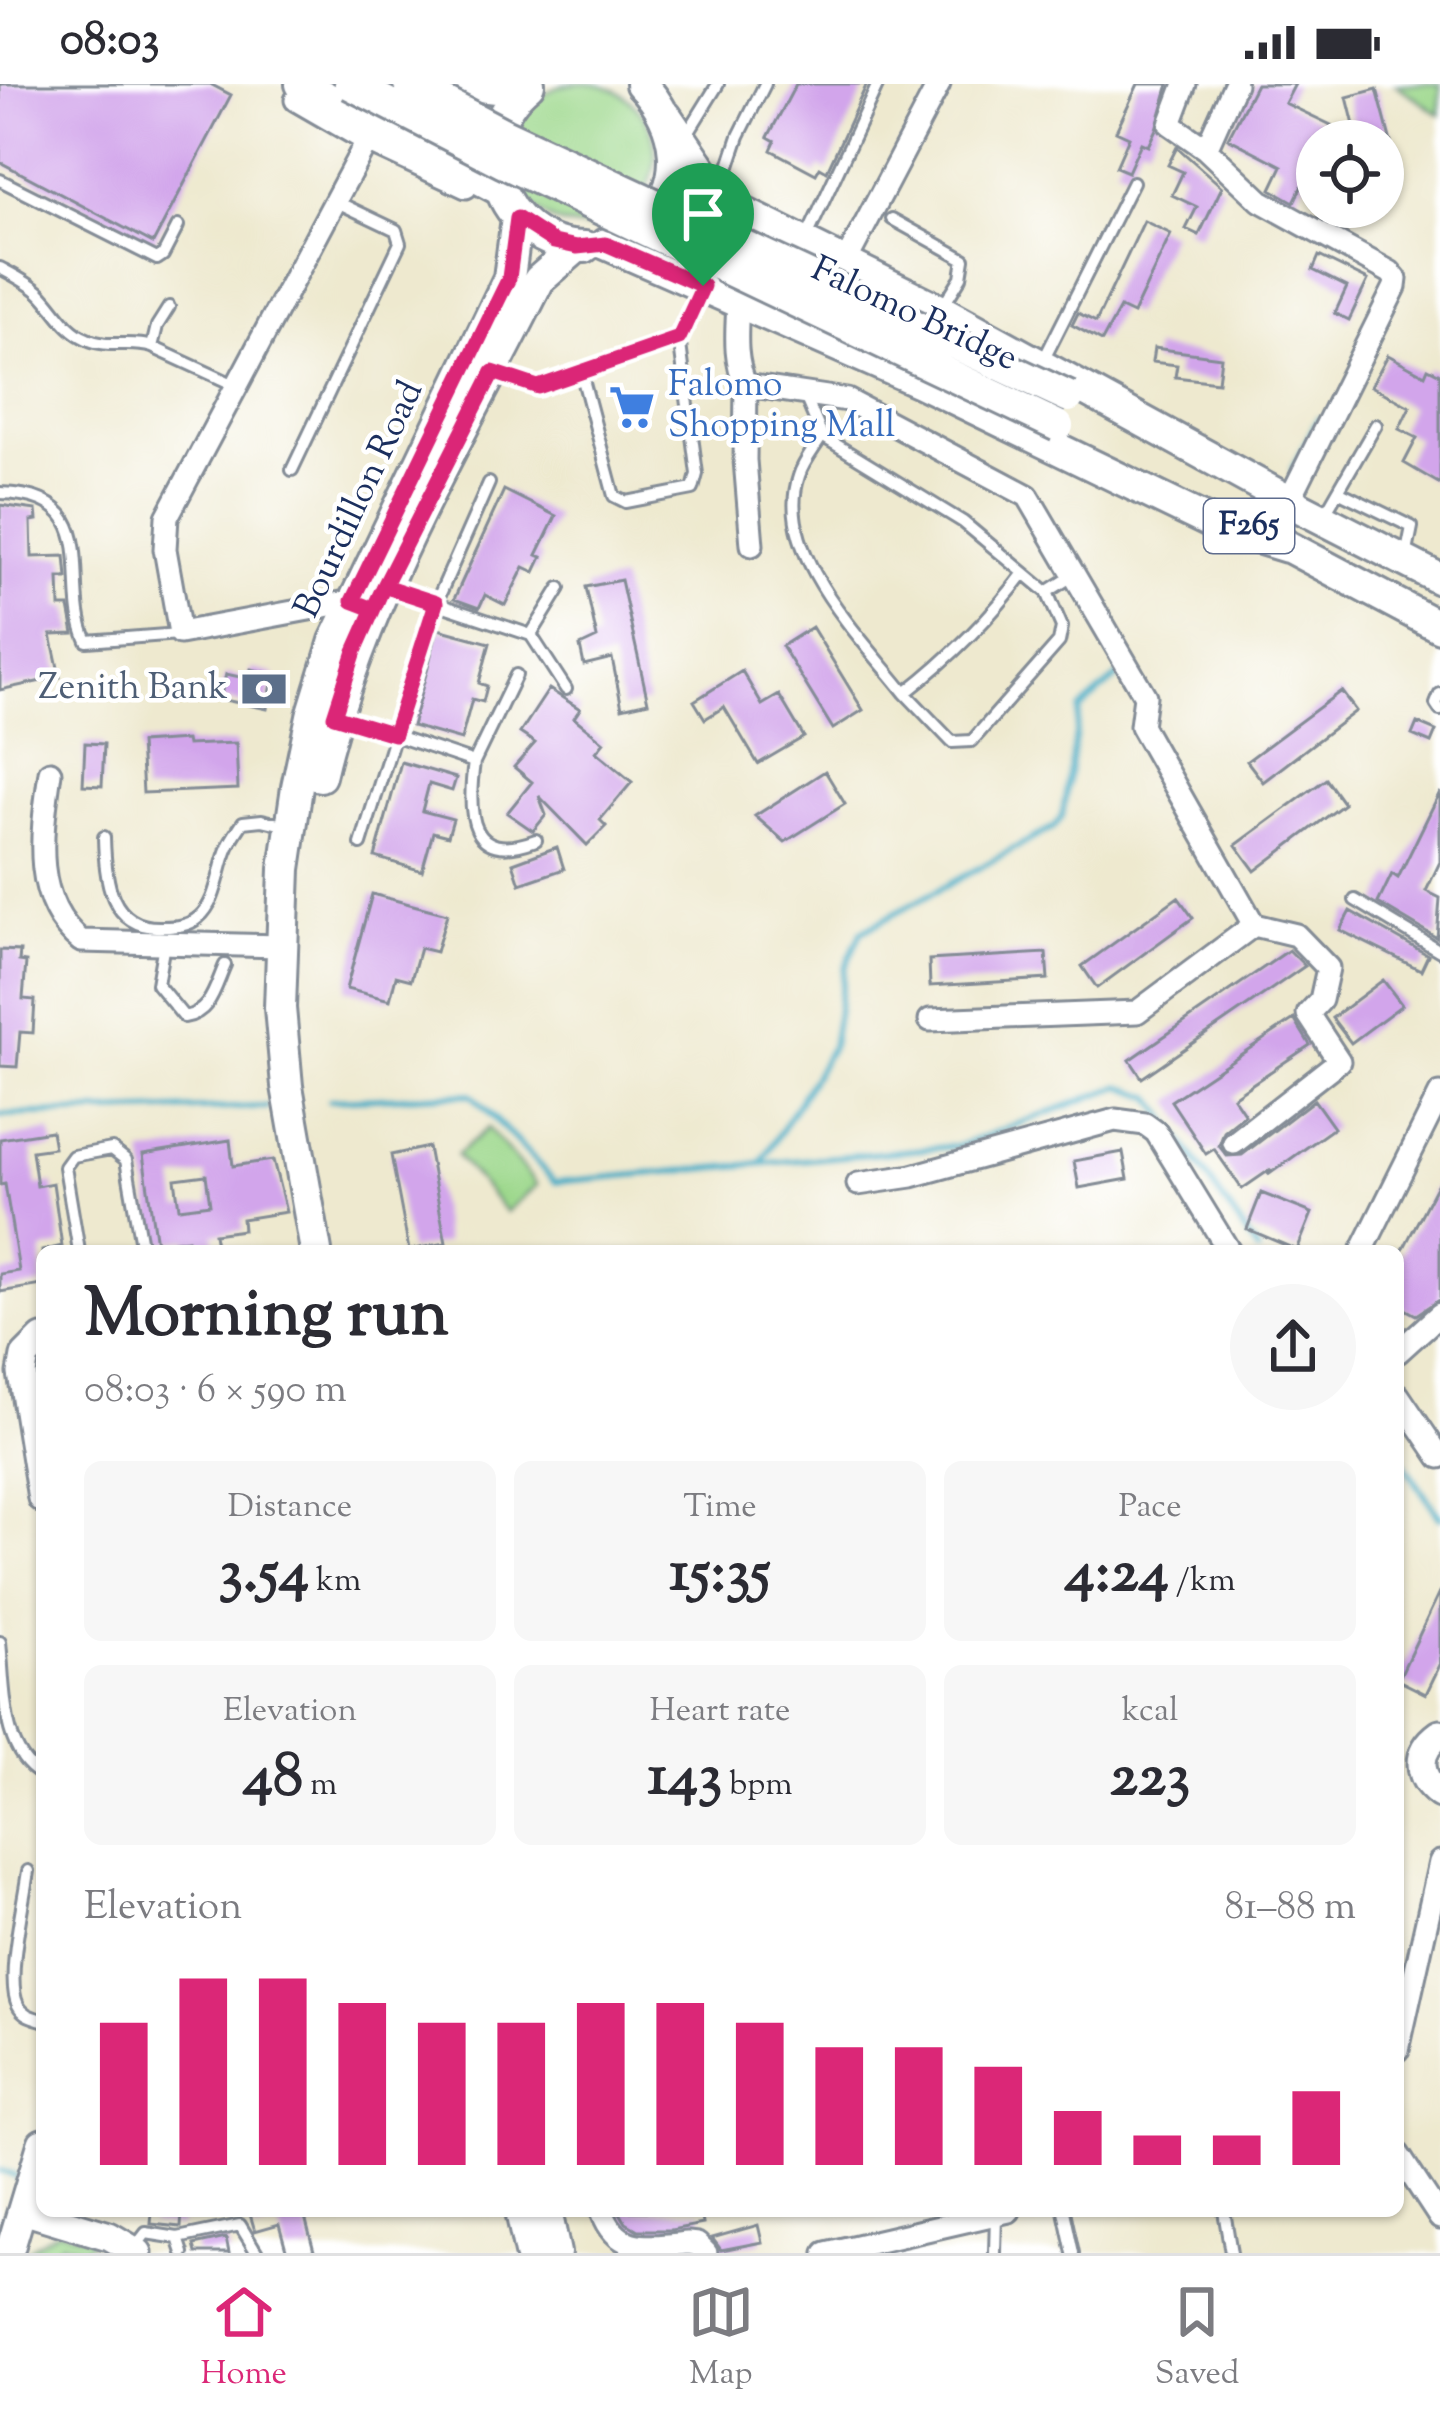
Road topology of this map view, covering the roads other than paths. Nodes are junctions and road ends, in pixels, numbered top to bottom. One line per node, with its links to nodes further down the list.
1 (350, 84): 40 (main road, Falomo Bridge / F265, bridge)
2 (410, 84): 40 (main road, F265, bridge)
3 (463, 84): 12 (main road)
4 (529, 84): 21 (main road, Bourdillon Road)
5 (641, 84): 14 (main road)
6 (718, 84): 14 (lane)
7 (765, 84): 19 (lane)
8 (878, 84): 24 (lane)
9 (939, 84): 26 (street)
10 (1185, 84): 16 (street)
11 (1235, 84): 16 (street)
12 (498, 85)
13 (298, 92): 15 (street); 21 (main road)
14 (674, 129): 19 (main road); 25 (main road, Bourdillon Road)
15 (368, 141): 20 (street); 21 (street)
16 (1206, 149): 47 (street)
17 (0, 180): 23 (lane)
18 (1133, 182): 34 (lane)
19 (719, 194): 24 (main road)
20 (335, 201): 38 (street); 43 (lane)
21 (508, 204): 25 (main road); 57 (main road, Bourdillon Road)
22 (892, 219): 31 (lane)
23 (178, 226)
24 (805, 241): 26 (main road)
25 (591, 246): 28 (main road); 35 (main road, Bourdillon Road)
26 (846, 261): 31 (main road)
27 (0, 268): 33 (lane)
28 (703, 286): 29 (main road); 32 (lane)
29 (738, 301): 37 (street); 50 (main road)
30 (169, 307): 33 (lane)
31 (940, 310): 34 (main road)
32 (679, 338): 36 (lane); 36 (lane)
33 (152, 347): 38 (lane)
34 (1041, 366): 47 (main road)
35 (493, 372): 36 (lane); 57 (main road, Bourdillon Road)
36 (581, 373)
37 (746, 385): 39 (street); 49 (street)
38 (238, 386): 60 (street)
39 (803, 393): 42 (lane); 53 (street)
40 (1064, 411): 47 (main road, F265); 50 (main road, F265)
41 (1376, 425): 45 (lane)
42 (822, 436): 52 (lane); 64 (lane)
43 (292, 470)
44 (489, 483): 58 (lane)
45 (1340, 492): 48 (lane); 51 (lane)
46 (0, 493): 60 (lane)
47 (1289, 501): 48 (main road, F265)
48 (1321, 520): 51 (main road, F265)
49 (752, 545)
50 (1287, 547): 59 (main road, F265)
51 (1405, 561): 54 (main road, F265)
52 (1024, 573): 56 (lane); 64 (lane)
53 (1074, 574): 56 (lane); 76 (street)
54 (1440, 579)
55 (560, 587): 61 (lane)
56 (1047, 592): 64 (lane)
57 (370, 599): 58 (lane); 60 (street); 67 (main road, Bourdillon Road); 71 (main road, Bourdillon Road)
58 (436, 603): 61 (lane); 68 (lane)
59 (1440, 628)
60 (181, 633)
61 (531, 635): 63 (lane)
62 (516, 675): 69 (lane)
63 (566, 689)
64 (904, 693)
65 (1440, 694): 66 (lane)
66 (1440, 710)
67 (334, 716): 68 (lane); 88 (main road, Bourdillon Road)
68 (394, 734): 69 (lane); 74 (lane)
69 (474, 762): 73 (lane)
70 (50, 772): 77 (street)
71 (291, 827): 72 (lane); 78 (main road, Bourdillon Road)
72 (104, 838)
73 (536, 840)
74 (361, 844)
75 (1355, 900): 79 (lane)
76 (1254, 925): 81 (street); 83 (street)
77 (164, 944): 78 (street); 80 (lane)
78 (280, 946): 87 (main road, Bourdillon Road)
79 (1440, 951)
80 (225, 965)
81 (930, 1020)
82 (1440, 1094): 90 (street)
83 (1234, 1143)
84 (859, 1184): 89 (street)
85 (78, 1245): 86 (lane)
86 (141, 1245)
87 (315, 1245)
88 (337, 1245)
89 (1225, 1245)
90 (1365, 1245)
91 (1440, 1314): 93 (street)
92 (36, 1345): 96 (street)
93 (1404, 1347)
94 (1404, 1404): 95 (street)
95 (1440, 1457)
96 (36, 1460)
97 (0, 1642): 100 (lane)
98 (1440, 1734): 99 (street)
99 (1410, 1757): 101 (street)
100 (36, 1771)
101 (1440, 1794)
102 (1440, 1862): 105 (street)
103 (28, 1871): 104 (lane)
104 (36, 2018)
105 (1404, 2023)
106 (1404, 2163): 118 (street)
107 (36, 2169): 108 (street)
108 (23, 2210): 109 (street); 122 (street)
109 (36, 2214)
110 (46, 2217): 121 (street)
111 (522, 2217): 125 (main road)
112 (547, 2217): 126 (main road)
113 (604, 2217): 127 (street)
114 (989, 2217): 120 (street)
115 (1002, 2217): 129 (lane)
116 (1065, 2217): 130 (lane)
117 (1225, 2217): 131 (lane)
118 (1440, 2218)
119 (178, 2238): 121 (lane); 123 (lane); 124 (lane)
120 (918, 2243): 128 (street)
121 (136, 2251)
122 (9, 2253)
123 (183, 2253)
124 (257, 2253)
125 (530, 2253)
126 (555, 2253)
127 (706, 2253)
128 (826, 2253)
129 (995, 2253)
130 (1073, 2253)
131 (1232, 2253)

